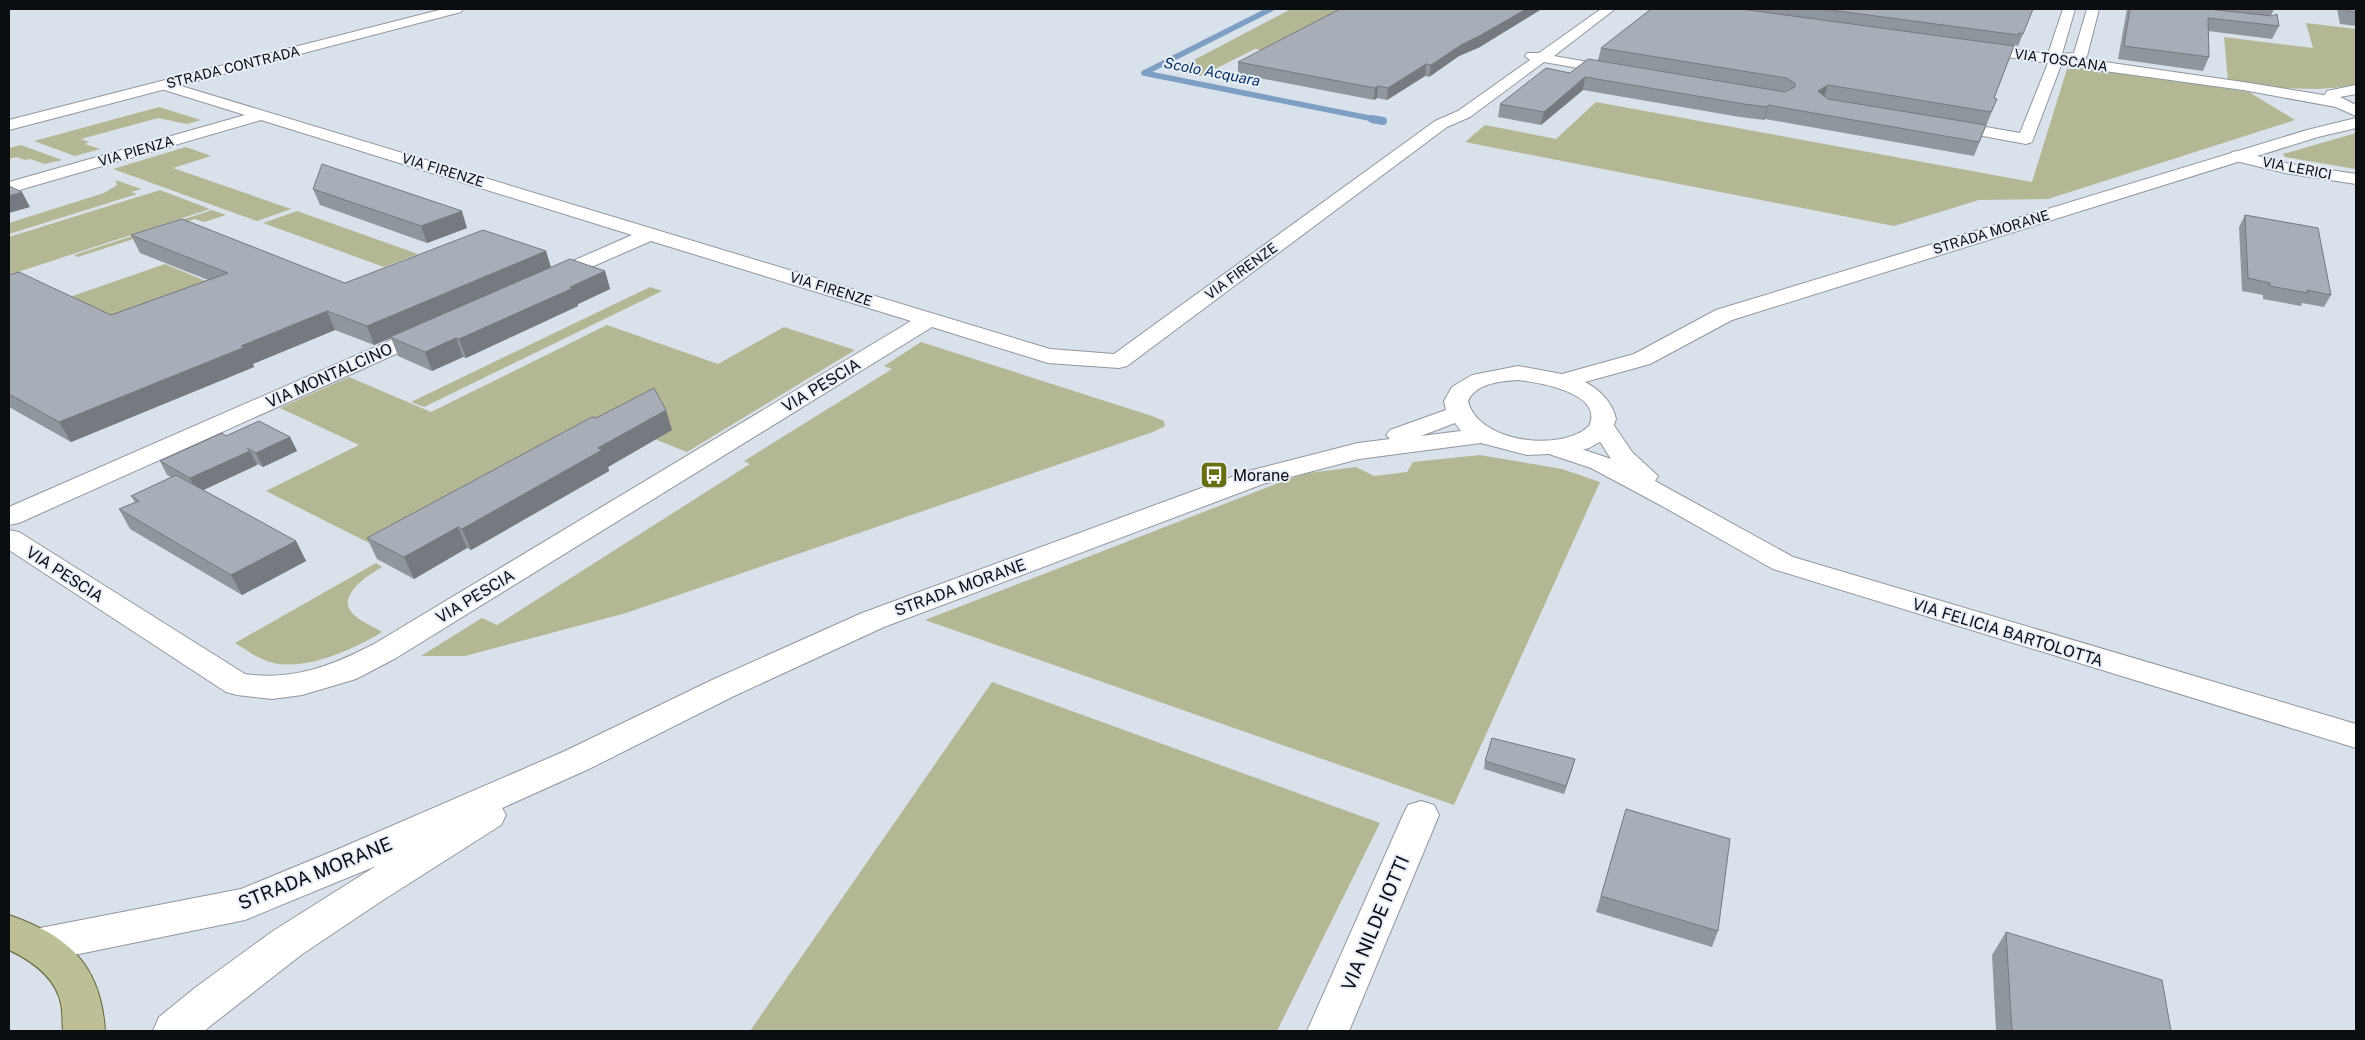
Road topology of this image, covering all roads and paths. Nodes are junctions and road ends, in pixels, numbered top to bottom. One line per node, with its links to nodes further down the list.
1 (456, 9): 11 (street, STRADA CONTRADA)
2 (1590, 9): 7 (street, VIA FIRENZE)
3 (1609, 9): 8 (street, VIA FIRENZE)
4 (2069, 9): 9 (street)
5 (2093, 9): 9 (street)
6 (1963, 46): 9 (street, VIA TOSCANA)
7 (1524, 55): 8 (street); 17 (street, VIA FIRENZE)
8 (1541, 58): 10 (street); 17 (street, VIA FIRENZE)
9 (2056, 59): 13 (street, VIA TOSCANA); 15 (street)
10 (1634, 73)
11 (163, 84): 14 (street, VIA FIRENZE); 16 (street, STRADA CONTRADA)
12 (2356, 90): 13 (street)
13 (2347, 110): 18 (street, STRADA MORANE)
14 (262, 115): 20 (street, VIA PIENZA); 21 (street, VIA FIRENZE)
15 (1930, 123)
16 (9, 124)
17 (1441, 124): 23 (street, VIA FIRENZE)
18 (2238, 156): 19 (street, VIA LERICI); 24 (street, STRADA MORANE)
19 (2356, 179)
20 (9, 188)
21 (640, 231): 22 (street); 23 (street, VIA FIRENZE)
22 (529, 280)
23 (930, 319): 35 (street, VIA PESCIA)
24 (1642, 359): 25 (street, STRADA MORANE); 26 (street, STRADA MORANE)
25 (1562, 381): 26 (street); 27 (street)
26 (1596, 401): 28 (street)
27 (1459, 413): 29 (street); 31 (street, STRADA MORANE)
28 (1602, 426): 30 (street); 33 (street, VIA FELICIA BARTOLOTTA)
29 (1486, 435): 30 (street); 31 (street, STRADA MORANE)
30 (1555, 448): 33 (street, VIA FELICIA BARTOLOTTA)
31 (1358, 451): 37 (street, STRADA MORANE)
32 (9, 497): 34 (street, VIA MONTALCINO)
33 (1672, 500): 36 (street, VIA FELICIA BARTOLOTTA)
34 (9, 517)
35 (9, 538)
36 (2356, 736)
37 (577, 760): 39 (street, STRADA MORANE); 41 (street, STRADA MORANE)
38 (1421, 815): 42 (street, VIA NILDE IOTTI)
39 (24, 938): 40 (main road)
40 (84, 1031)
41 (174, 1031)
42 (1328, 1031)

